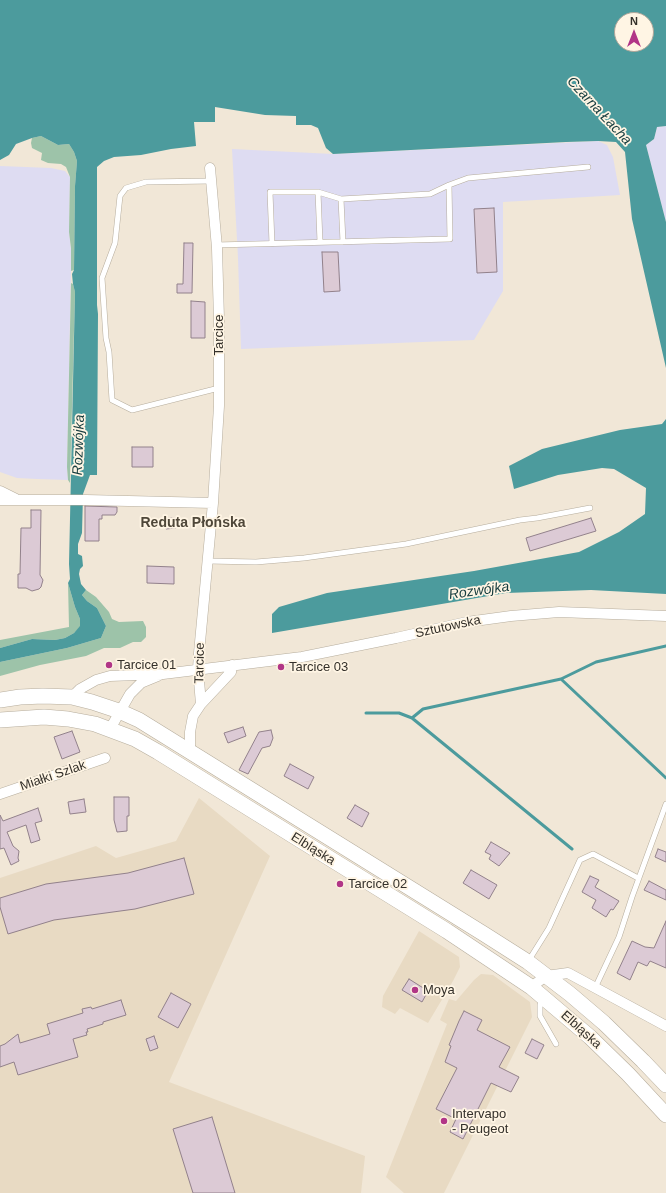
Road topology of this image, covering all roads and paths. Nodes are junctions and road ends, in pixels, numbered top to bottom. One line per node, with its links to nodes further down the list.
1 (210, 168): 3 (street, Tarcice)
2 (588, 168): 4 (lane)
3 (211, 181): 10 (street, Tarcice); 11 (lane)
4 (449, 185): 6 (lane); 8 (lane)
5 (318, 192): 6 (lane); 7 (lane); 9 (lane)
6 (341, 199): 8 (lane)
7 (320, 242): 8 (lane); 9 (lane)
8 (343, 242)
9 (272, 244): 10 (lane)
10 (216, 245): 11 (street, Tarcice)
11 (219, 388): 15 (street, Tarcice)
12 (0, 491): 14 (street)
13 (0, 500): 14 (street)
14 (19, 500): 15 (street)
15 (214, 503): 17 (street, Tarcice)
16 (590, 508): 17 (lane)
17 (208, 560): 20 (street, Tarcice)
18 (666, 616): 19 (street, Sztutowska)
19 (232, 665): 20 (street, Sztutowska); 24 (street)
20 (198, 669): 21 (street, Sztutowska); 24 (street, Tarcice)
21 (163, 674): 22 (street, Sztutowska); 25 (street, Sztutowska)
22 (72, 697): 23 (main road, Elbląska); 25 (main road, Elbląska)
23 (0, 700)
24 (201, 704): 28 (street)
25 (119, 711): 27 (street, Sztutowska); 28 (main road, Elbląska)
26 (0, 720): 27 (main road, Elbląska)
27 (110, 729): 35 (main road, Elbląska)
28 (190, 751): 33 (main road, Elbląska)
29 (105, 758): 30 (street, Miałki Szlak)
30 (0, 794)
31 (666, 804): 32 (lane)
32 (638, 878): 33 (lane); 36 (lane)
33 (528, 962): 34 (main road, Elbląska)
34 (546, 976): 35 (street); 36 (street); 40 (main road, Elbląska)
35 (530, 987): 37 (main road, Elbląska)
36 (595, 988): 38 (street)
37 (543, 997): 39 (lane); 41 (main road, Elbląska)
38 (666, 1026)
39 (556, 1044)
40 (666, 1085)
41 (666, 1115)

